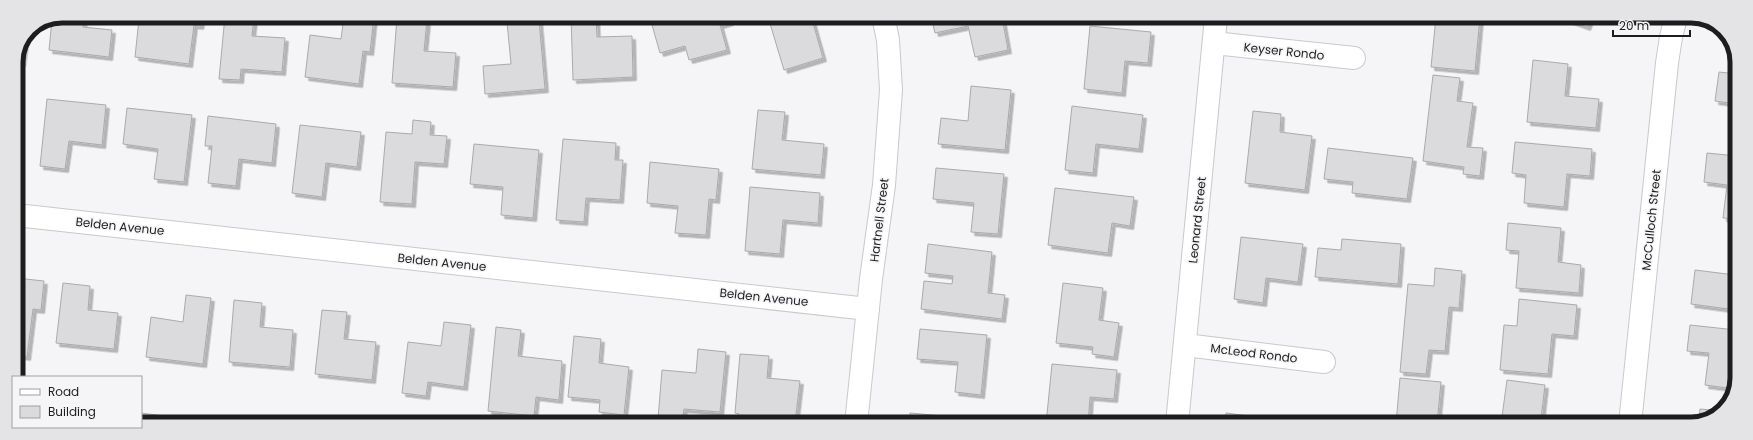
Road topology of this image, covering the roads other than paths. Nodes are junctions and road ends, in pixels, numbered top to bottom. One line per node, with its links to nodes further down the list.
1 (884, 23): 7 (street, Hartnell Street)
2 (1216, 23): 4 (street, Leonard Street)
3 (1674, 23): 12 (street, McCulloch Street)
4 (1214, 43): 5 (street, Keyser Rondo); 8 (street, Leonard Street)
5 (1354, 58)
6 (23, 216): 7 (street, Belden Avenue)
7 (868, 308): 10 (street, Hartnell Street)
8 (1185, 345): 9 (street, McLeod Rondo); 11 (street, Leonard Street)
9 (1324, 362)
10 (857, 417)
11 (1178, 417)
12 (1631, 417)

